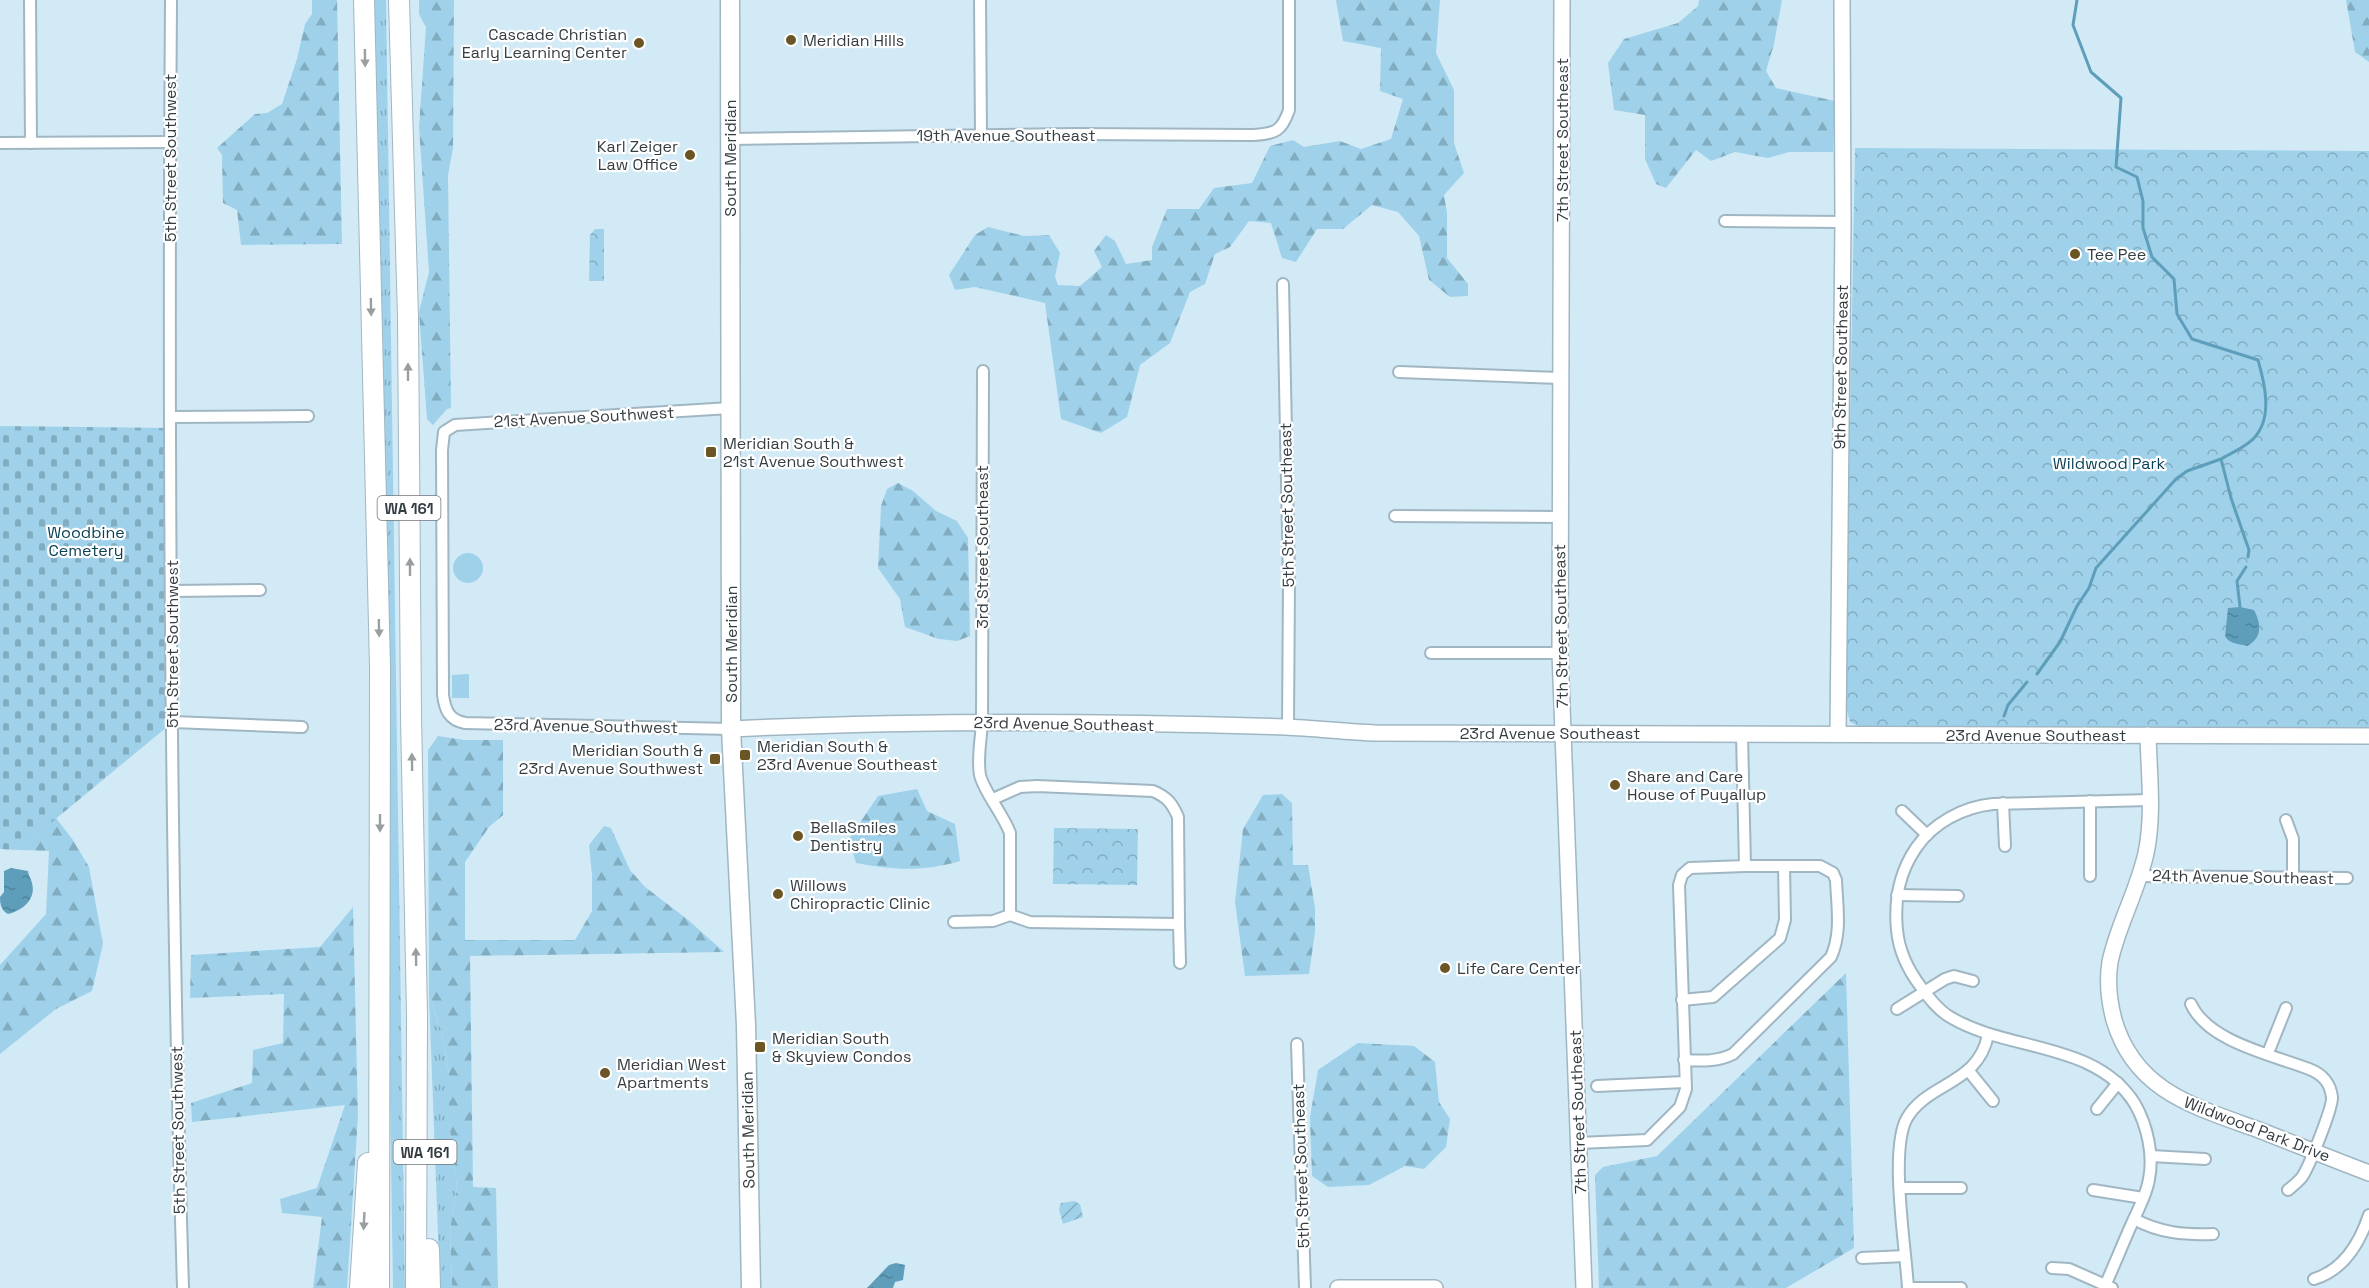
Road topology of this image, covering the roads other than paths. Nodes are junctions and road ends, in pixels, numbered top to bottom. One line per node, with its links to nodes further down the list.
1 (30, 0): 14 (street)
2 (171, 0): 12 (street, 5th Street Southwest)
3 (364, 0): 68 (highway, WA 161, one-way to 68)
4 (399, 0): 67 (highway, WA 161, one-way to 4)
5 (730, 0): 11 (main road, South Meridian)
6 (980, 0): 10 (street)
7 (1289, 0): 10 (street, 19th Avenue Southeast)
8 (1562, 0): 20 (street, 7th Street Southeast)
9 (1842, 0): 16 (street, 9th Street Southeast)
10 (981, 135): 11 (street, 19th Avenue Southeast)
11 (730, 139): 21 (main road, South Meridian)
12 (170, 142): 14 (street); 23 (street, 5th Street Southwest)
13 (0, 143): 14 (street)
14 (31, 143)
15 (1725, 221): 16 (street)
16 (1843, 222): 38 (street, 9th Street Southeast)
17 (1283, 284): 34 (street, 5th Street Southeast)
18 (983, 371): 32 (street, 3rd Street Southeast)
19 (1399, 372): 20 (street)
20 (1560, 378): 25 (street, 7th Street Southeast)
21 (730, 408): 30 (street, 21st Avenue Southwest); 35 (main road, South Meridian)
22 (308, 416): 23 (street)
23 (171, 417): 27 (street, 5th Street Southwest)
24 (1395, 516): 25 (street)
25 (1560, 517): 29 (street, 7th Street Southeast)
26 (260, 590): 27 (street)
27 (172, 591): 31 (street, 5th Street Southwest)
28 (1431, 653): 29 (street)
29 (1560, 653): 36 (street, 7th Street Southeast)
30 (446, 710): 35 (street, 23rd Avenue Southwest)
31 (173, 722): 33 (street); 97 (street, 5th Street Southwest)
32 (982, 723): 34 (street, 23rd Avenue Southeast); 35 (street, 23rd Avenue Southeast); 41 (street, 3rd Street Southeast)
33 (302, 726)
34 (1288, 727): 36 (street, 23rd Avenue Southeast)
35 (731, 729): 102 (main road, South Meridian)
36 (1564, 734): 37 (street, 23rd Avenue Southeast); 79 (street, 7th Street Southeast)
37 (1742, 734): 38 (street, 23rd Avenue Southeast); 49 (street)
38 (1838, 734): 39 (street, 23rd Avenue Southeast)
39 (2148, 735): 40 (street, 23rd Avenue Southeast); 42 (street, Wildwood Park Drive)
40 (2369, 736)
41 (993, 799): 57 (street, 3rd Street Southeast); 59 (street)
42 (2150, 800): 43 (street); 52 (street, Wildwood Park Drive)
43 (2090, 801): 44 (street); 51 (street)
44 (2003, 803): 47 (street); 48 (street)
45 (1902, 811): 47 (street)
46 (2286, 820): 53 (street)
47 (1927, 835): 55 (street)
48 (2005, 846)
49 (1745, 866): 50 (street); 63 (street)
50 (1784, 866): 63 (street); 72 (street)
51 (2090, 876)
52 (2139, 876): 53 (street, 24th Avenue Southeast); 80 (street, Wildwood Park Drive)
53 (2294, 878): 54 (street, 24th Avenue Southeast)
54 (2348, 878)
55 (1896, 895): 56 (street); 62 (street)
56 (1958, 896)
57 (1010, 915): 58 (street); 59 (street)
58 (954, 922)
59 (1179, 924): 60 (street)
60 (1180, 963)
61 (1973, 981): 62 (street)
62 (1924, 991): 66 (street); 69 (street)
63 (1682, 1000): 72 (street)
64 (2191, 1004): 71 (street)
65 (2286, 1008): 71 (street)
66 (1897, 1009)
67 (417, 1015): 100 (highway); 101 (highway, WA 161)
68 (381, 1017): 98 (highway, WA 161, one-way to 98); 99 (highway)
69 (1988, 1035): 73 (street); 75 (street)
70 (1297, 1044): 103 (street, 5th Street Southeast)
71 (2268, 1053): 80 (street)
72 (1684, 1060): 74 (street)
73 (1968, 1070): 77 (street); 84 (street)
74 (1685, 1082): 76 (street); 79 (street)
75 (2118, 1083): 78 (street); 81 (street)
76 (1597, 1086)
77 (1993, 1101)
78 (2097, 1109)
79 (1579, 1143): 106 (street, 7th Street Southeast)
80 (2314, 1152): 83 (street, Wildwood Park Drive); 87 (street)
81 (2151, 1156): 82 (street); 88 (street)
82 (2205, 1159)
83 (2369, 1173)
84 (1900, 1188): 85 (street); 92 (street)
85 (1960, 1188)
86 (2093, 1190): 88 (street)
87 (2288, 1190)
88 (2143, 1198): 90 (street)
89 (2369, 1215): 95 (street)
90 (2134, 1218): 91 (street); 96 (street)
91 (2213, 1234)
92 (1905, 1256): 93 (street); 107 (street)
93 (1862, 1258)
94 (2052, 1268): 96 (street)
95 (2314, 1278)
96 (2107, 1287)
97 (183, 1288)
98 (360, 1288)
99 (379, 1288)
100 (416, 1288)
101 (430, 1288)
102 (751, 1288)
103 (1305, 1288)
104 (1338, 1288): 105 (street)
105 (1435, 1288)
106 (1584, 1288)
107 (1908, 1288): 108 (street)
108 (1961, 1288)

